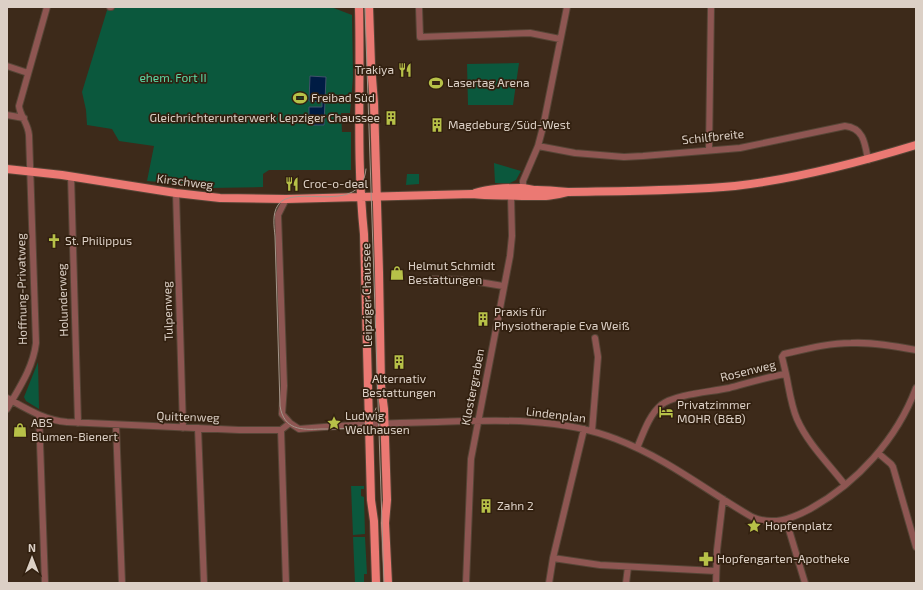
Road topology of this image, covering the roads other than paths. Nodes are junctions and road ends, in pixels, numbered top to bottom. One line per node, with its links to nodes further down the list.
1 (47, 7): 9 (street, Hoffnung-Privatweg)
2 (359, 7): 22 (main road, Leipziger Chaussee)
3 (369, 7): 23 (main road, Leipziger Chaussee)
4 (419, 7): 7 (street)
5 (567, 7): 7 (street)
6 (711, 7): 14 (street)
7 (560, 39): 13 (street)
8 (7, 66): 9 (street)
9 (28, 72): 11 (street, Hoffnung-Privatweg)
10 (7, 116): 11 (street)
11 (24, 118): 17 (street, Hoffnung-Privatweg)
12 (916, 145): 15 (main road)
13 (538, 146): 14 (street, Schilfbreite); 19 (street)
14 (709, 150): 15 (street, Schilfbreite)
15 (868, 160): 19 (main road)
16 (7, 169): 17 (main road, Kirschweg)
17 (30, 172): 18 (main road, Kirschweg); 32 (street, Hoffnung-Privatweg)
18 (71, 176): 20 (main road, Kirschweg); 36 (street, Holunderweg)
19 (523, 192): 21 (main road); 24 (main road)
20 (176, 193): 25 (main road, Kirschweg); 41 (street, Tulpenweg)
21 (472, 194): 23 (main road); 24 (main road)
22 (362, 196): 23 (main road); 25 (main road, Kirschweg); 39 (main road, Leipziger Chaussee)
23 (377, 196): 38 (main road, Leipziger Chaussee)
24 (511, 196): 27 (street, Klostergraben)
25 (286, 199): 37 (street)
26 (432, 279): 27 (street)
27 (503, 286): 35 (street, Klostergraben)
28 (595, 338): 45 (street)
29 (916, 350): 30 (street, Rosenweg)
30 (786, 374): 46 (street, Rosenweg); 48 (street)
31 (916, 388): 47 (street)
32 (9, 399): 33 (street, Hoffnung-Privatweg); 34 (street, Quittenweg)
33 (7, 409)
34 (39, 415): 36 (street, Quittenweg); 55 (street)
35 (477, 420): 38 (street, Lindenplan); 43 (street, Lindenplan); 61 (street, Klostergraben)
36 (78, 423): 40 (street, Quittenweg)
37 (290, 423): 39 (street); 44 (street)
38 (384, 423): 39 (street, Lindenplan); 60 (main road, Leipziger Chaussee)
39 (369, 424): 59 (main road, Leipziger Chaussee)
40 (116, 425): 41 (street, Quittenweg); 56 (street)
41 (183, 428): 42 (street, Quittenweg)
42 (198, 428): 44 (street, Quittenweg); 57 (street)
43 (584, 429): 45 (street, Lindenplan); 52 (street)
44 (281, 430): 58 (street)
45 (592, 431): 46 (street, Lindenplan)
46 (637, 448): 49 (street, Lindenplan)
47 (878, 453): 48 (street); 51 (street)
48 (845, 485): 50 (street)
49 (723, 499): 50 (street); 54 (street)
50 (786, 520): 65 (street)
51 (916, 547)
52 (553, 558): 53 (street); 62 (street)
53 (628, 567): 54 (street); 63 (street)
54 (716, 571): 64 (street)
55 (45, 583)
56 (122, 583)
57 (204, 583)
58 (286, 583)
59 (376, 583)
60 (388, 583)
61 (466, 583)
62 (549, 583)
63 (626, 583)
64 (716, 583)
65 (805, 583)

